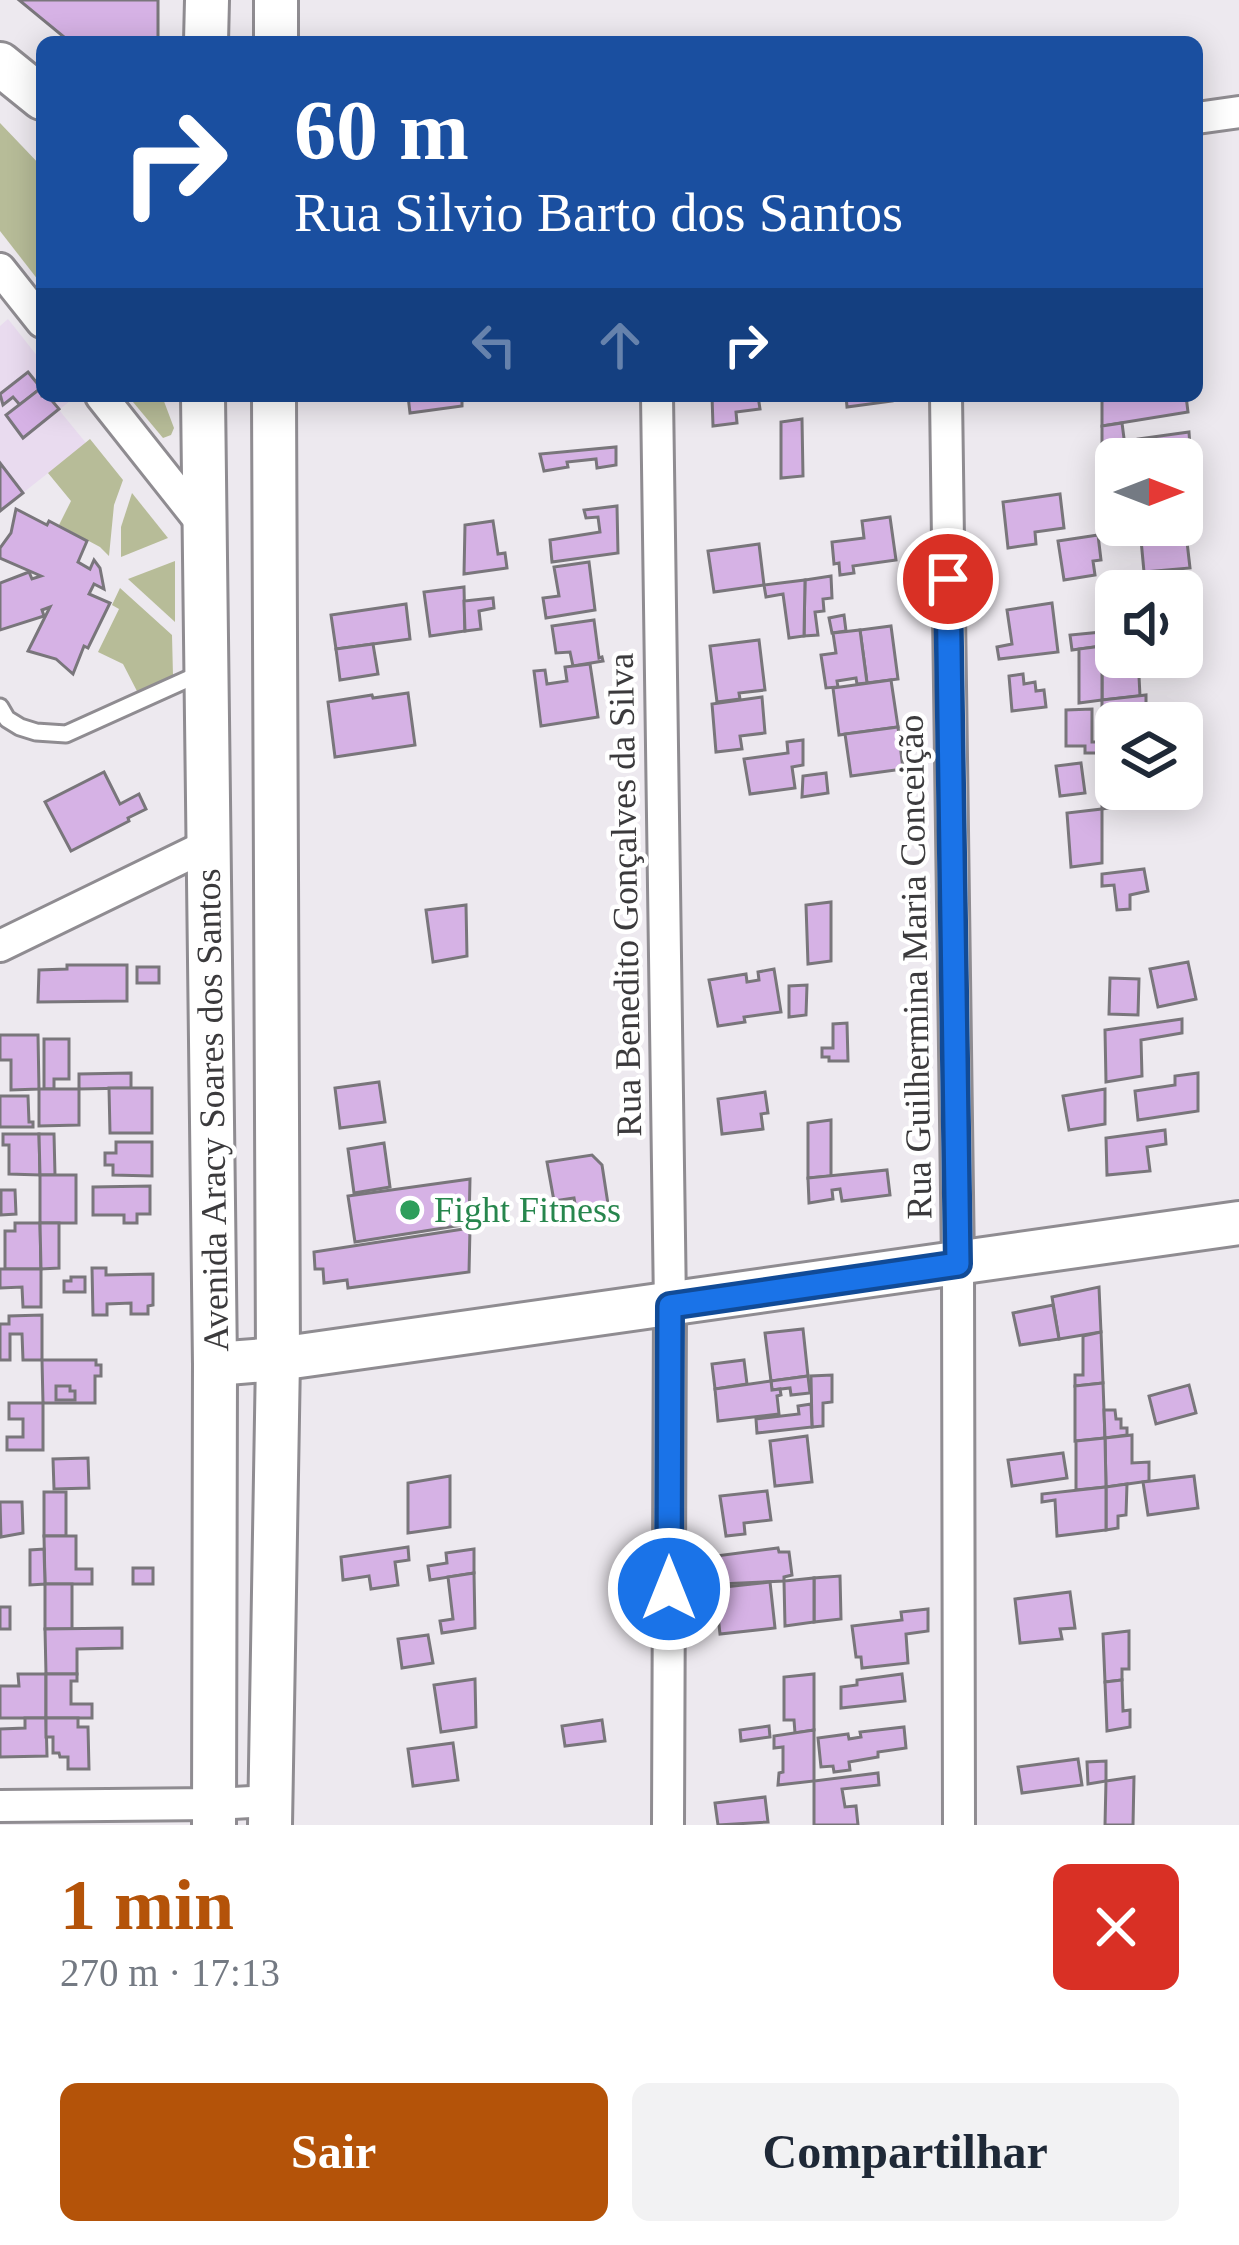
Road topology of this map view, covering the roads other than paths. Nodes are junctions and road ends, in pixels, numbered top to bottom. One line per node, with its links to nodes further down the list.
1 (207, 0): 3 (main road)
2 (276, 0): 4 (main road)
3 (206, 36)
4 (276, 36)
5 (1239, 112): 6 (street)
6 (1203, 117)
7 (0, 269): 8 (street)
8 (36, 314)
9 (105, 402): 16 (street)
10 (186, 402): 15 (main road)
11 (203, 402): 15 (main road, Avenida Aracy Soares dos Santos)
12 (274, 402): 24 (main road, Avenida Aracy Soares dos Santos)
13 (657, 402): 23 (street, Rua Benedito Gonçalves da Silva)
14 (946, 402): 22 (street, Rua Guilhermina Maria Conceição)
15 (204, 448): 16 (main road, Avenida Aracy Soares dos Santos)
16 (204, 526): 17 (main road, Avenida Aracy Soares dos Santos)
17 (208, 670): 18 (lane); 19 (main road, Avenida Aracy Soares dos Santos)
18 (0, 707)
19 (210, 844): 20 (street); 25 (main road, Avenida Aracy Soares dos Santos)
20 (0, 946)
21 (1239, 1223): 22 (main road)
22 (958, 1264): 23 (main road); 30 (street, Rua Guilhermina Maria Conceição)
23 (670, 1306): 24 (main road); 29 (street, Rua Benedito Gonçalves da Silva)
24 (278, 1360): 25 (main road); 27 (main road, Avenida Aracy Soares dos Santos)
25 (214, 1364): 28 (main road, Avenida Aracy Soares dos Santos)
26 (0, 1806): 28 (street)
27 (270, 1813): 28 (street)
28 (214, 1815)
29 (668, 1825)
30 (959, 1825)

